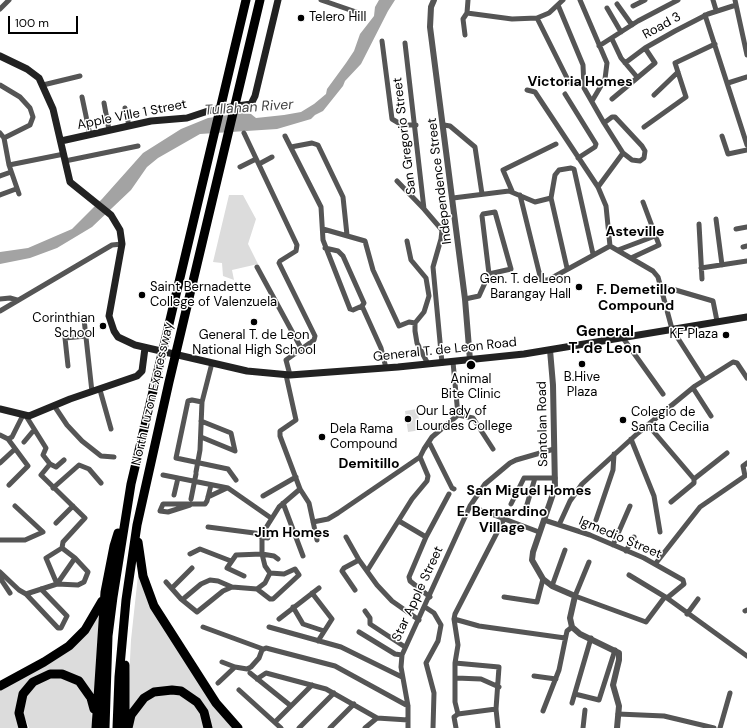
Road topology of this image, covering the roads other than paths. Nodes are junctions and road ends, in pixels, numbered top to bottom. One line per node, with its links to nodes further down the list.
1 (9, 0): 18 (street)
2 (246, 0): 195 (highway, North Luzon Expressway)
3 (260, 0): 204 (highway, North Luzon Expressway)
4 (278, 0): 56 (main road, Apple Ville 1 Street)
5 (320, 0): 21 (street)
6 (434, 0): 55 (street, Independence Street)
7 (468, 0): 20 (street)
8 (563, 0): 15 (street)
9 (580, 0): 32 (street)
10 (645, 0): 16 (street)
11 (678, 0): 24 (street)
12 (713, 0): 19 (street)
13 (736, 2): 19 (street, Road 3); 31 (street)
14 (617, 4): 24 (street)
15 (558, 5): 23 (street); 44 (street)
16 (633, 6)
17 (607, 8): 25 (street)
18 (0, 9)
19 (716, 10): 22 (street, Road 3)
20 (467, 13): 23 (street); 26 (street)
21 (362, 14)
22 (705, 15): 30 (street); 33 (street, Road 3)
23 (537, 18): 44 (street)
24 (632, 25): 25 (street)
25 (621, 32): 27 (street)
26 (465, 35)
27 (612, 39): 32 (street); 36 (street)
28 (382, 41): 54 (street)
29 (405, 43): 54 (street, San Gregorio Street)
30 (715, 44): 37 (street); 41 (street)
31 (746, 44): 34 (street)
32 (599, 46): 50 (street)
33 (645, 48): 36 (street, Road 3); 39 (street)
34 (747, 55)
35 (0, 56): 43 (main road)
36 (625, 63): 39 (street)
37 (678, 72): 47 (street); 57 (street)
38 (80, 76): 43 (street)
39 (637, 77): 49 (street)
40 (747, 77): 41 (street)
41 (728, 83): 67 (street)
42 (0, 85): 64 (street)
43 (43, 85): 65 (main road)
44 (583, 85): 50 (street)
45 (528, 90): 74 (street)
46 (566, 94): 74 (street)
47 (654, 95)
48 (82, 97): 61 (street)
49 (612, 99)
50 (592, 101): 53 (street)
51 (104, 103): 58 (street)
52 (126, 108): 56 (street)
53 (604, 122): 71 (street); 71 (street)
54 (416, 125): 89 (street, San Gregorio Street)
55 (444, 125): 83 (street); 86 (street, Independence Street)
56 (129, 126): 58 (main road, Apple Ville 1 Street)
57 (644, 127)
58 (109, 130): 61 (main road, Apple Ville 1 Street)
59 (0, 133): 64 (street)
60 (244, 133): 75 (street)
61 (90, 134): 65 (main road, Apple Ville 1 Street)
62 (285, 136): 69 (street)
63 (722, 136): 70 (street)
64 (4, 138): 76 (street)
65 (61, 141): 73 (main road)
66 (556, 144): 82 (street)
67 (747, 145)
68 (138, 146): 73 (street)
69 (291, 147): 93 (street); 95 (street)
70 (747, 150)
71 (623, 153): 81 (street)
72 (272, 156): 75 (street)
73 (64, 157): 76 (street); 98 (main road, General T. de Leon Road)
74 (578, 158): 81 (street)
75 (258, 161): 77 (street); 124 (street)
76 (9, 165): 78 (street)
77 (240, 167)
78 (11, 172): 79 (street); 84 (street)
79 (0, 176)
80 (397, 181): 89 (street)
81 (598, 187): 99 (street)
82 (512, 191): 83 (street); 85 (street)
83 (482, 194): 86 (street)
84 (0, 195)
85 (520, 195): 87 (street); 107 (street)
86 (453, 198): 113 (street, Independence Street)
87 (551, 198): 102 (street); 107 (street)
88 (643, 202): 96 (street)
89 (424, 208): 129 (street, San Gregorio Street)
90 (716, 219): 105 (street)
91 (699, 224): 108 (street)
92 (747, 227): 94 (street)
93 (323, 229): 95 (street); 100 (street)
94 (736, 229)
95 (347, 235): 120 (street)
96 (656, 236): 101 (street); 103 (street)
97 (407, 241): 120 (street)
98 (122, 244): 114 (street); 125 (main road, General T. de Leon Road)
99 (610, 246): 101 (street); 102 (street)
100 (325, 248): 115 (street); 115 (street)
101 (618, 250): 103 (street)
102 (593, 254): 107 (street)
103 (631, 258): 121 (street)
104 (747, 261): 105 (street)
105 (722, 265): 108 (street)
106 (257, 267): 124 (street)
107 (568, 268)
108 (701, 268): 110 (street)
109 (489, 274): 109 (street); 113 (street)
110 (702, 279)
111 (668, 289): 119 (street)
112 (0, 299): 114 (street)
113 (466, 299): 127 (street, Independence Street)
114 (16, 300): 116 (street)
115 (362, 306): 133 (street)
116 (0, 311)
117 (747, 318): 119 (main road, General T. de Leon Road)
118 (84, 319): 122 (street)
119 (717, 321): 121 (main road, General T. de Leon Road)
120 (415, 323): 131 (street)
121 (672, 329): 123 (main road, General T. de Leon Road); 136 (street)
122 (86, 336): 132 (street); 139 (street)
123 (623, 338): 126 (main road, General T. de Leon Road); 140 (street)
124 (302, 348): 134 (street)
125 (148, 349): 130 (main road, General T. de Leon Road); 138 (main road)
126 (550, 350): 127 (main road, General T. de Leon Road); 159 (street, Santolan Road)
127 (470, 360): 128 (main road, General T. de Leon Road)
128 (453, 362): 129 (main road, General T. de Leon Road); 144 (street)
129 (442, 363): 131 (main road, General T. de Leon Road)
130 (212, 364): 134 (main road, General T. de Leon Road); 141 (street)
131 (428, 364): 133 (main road, General T. de Leon Road)
132 (68, 366)
133 (386, 368): 134 (main road, General T. de Leon Road)
134 (288, 376): 170 (street)
135 (747, 378): 136 (street)
136 (704, 379): 137 (street)
137 (693, 388): 146 (street); 148 (street)
138 (100, 390): 139 (main road); 149 (street)
139 (92, 392): 142 (main road)
140 (663, 394)
141 (202, 402): 147 (street); 166 (street)
142 (55, 407): 145 (main road); 162 (street)
143 (0, 409): 145 (main road)
144 (458, 415): 156 (street); 158 (street)
145 (24, 416): 150 (street); 153 (street)
146 (711, 416)
147 (201, 421): 152 (street); 152 (street)
148 (648, 425): 154 (street); 175 (street)
149 (111, 429)
150 (34, 430): 155 (street); 167 (street)
151 (0, 435): 153 (street)
152 (201, 437): 166 (street)
153 (8, 439): 157 (street)
154 (631, 439): 161 (street); 208 (street)
155 (24, 442)
156 (429, 442): 163 (street); 182 (street)
157 (15, 449): 165 (street); 177 (street)
158 (493, 449)
159 (554, 449): 173 (street, Santolan Road); 193 (street, Star Apple Street)
160 (727, 453): 175 (street)
161 (614, 454): 200 (street); 205 (street)
162 (114, 457)
163 (420, 457): 201 (street); 202 (street)
164 (64, 460): 167 (street)
165 (0, 463)
166 (198, 463): 174 (street); 180 (street)
167 (50, 464): 179 (street)
168 (745, 464): 228 (street)
169 (163, 475): 171 (street)
170 (296, 477): 181 (street); 185 (street)
171 (178, 478): 174 (street); 184 (street)
172 (535, 478): 173 (street); 190 (street); 196 (street)
173 (555, 478): 199 (street, Santolan Road)
174 (194, 481): 178 (street); 187 (street)
175 (694, 481): 188 (street)
176 (101, 483): 179 (street)
177 (9, 485)
178 (210, 485): 180 (street); 186 (street)
179 (53, 488): 192 (street)
180 (231, 489): 186 (street); 197 (street)
181 (300, 489): 189 (street); 202 (street)
182 (454, 489)
183 (449, 494): 211 (street)
184 (174, 495)
185 (263, 496)
186 (208, 497): 187 (street)
187 (190, 502): 187 (street)
188 (671, 502)
189 (283, 503): 197 (street); 222 (street)
190 (511, 504)
191 (15, 506): 214 (street)
192 (73, 506): 203 (street); 217 (street)
193 (470, 506): 198 (street); 250 (street, Star Apple Street)
194 (630, 506): 216 (street)
195 (127, 508): 246 (highway); 309 (highway, North Luzon Expressway)
196 (525, 511)
197 (271, 518): 209 (street)
198 (504, 519): 207 (street); 260 (street)
199 (544, 520): 205 (street, Igmedio Street); 207 (street, Santolan Road)
200 (596, 520)
201 (399, 521): 211 (street); 230 (street)
202 (313, 522): 215 (street)
203 (56, 523)
204 (137, 525): 263 (highway, North Luzon Expressway); 314 (highway)
205 (559, 525): 216 (street, Igmedio Street)
206 (208, 527): 209 (street)
207 (539, 532): 236 (street, Santolan Road)
208 (660, 532)
209 (261, 535): 213 (street); 221 (street)
210 (346, 537): 225 (street)
211 (426, 537): 250 (street)
212 (634, 537): 219 (street)
213 (268, 538)
214 (0, 540)
215 (317, 540)
216 (613, 545): 219 (street, Igmedio Street)
217 (62, 548): 223 (street); 238 (street)
218 (565, 550): 239 (street)
219 (626, 551): 228 (street, Igmedio Street)
220 (190, 554): 226 (street)
221 (262, 554): 224 (street); 226 (street); 232 (street)
222 (303, 556)
223 (75, 558): 238 (street); 238 (street)
224 (278, 559)
225 (359, 560): 230 (street); 245 (street)
226 (231, 561): 234 (street)
227 (589, 562): 251 (street)
228 (656, 563): 253 (street, Igmedio Street)
229 (192, 568): 241 (street)
230 (367, 571): 262 (street)
231 (0, 572): 249 (street)
232 (270, 573): 244 (street); 244 (street)
233 (629, 574): 253 (street)
234 (244, 576)
235 (0, 578): 247 (street)
236 (543, 579): 239 (street, Santolan Road); 252 (street)
237 (166, 582): 241 (street)
238 (57, 584): 243 (street)
239 (552, 586): 251 (street, Santolan Road)
240 (232, 587): 244 (street); 255 (street); 255 (street)
241 (172, 588): 255 (street)
242 (319, 588): 248 (street)
243 (41, 589): 249 (street); 249 (street)
244 (257, 589)
245 (355, 590)
246 (105, 592): 288 (highway); 307 (highway)
247 (10, 593)
248 (312, 593): 256 (street); 267 (street)
249 (26, 594)
250 (430, 596): 257 (street, Star Apple Street)
251 (575, 596): 253 (street); 266 (street)
252 (504, 597)
253 (666, 598): 259 (street)
254 (698, 599): 259 (street)
255 (182, 600)
256 (294, 607): 261 (street); 267 (street)
257 (425, 607): 262 (street, Star Apple Street); 320 (street)
258 (365, 611): 272 (street)
259 (687, 614): 276 (street)
260 (454, 618): 269 (street); 278 (street)
261 (279, 619)
262 (419, 620): 272 (street, Star Apple Street)
263 (124, 627): 310 (highway, North Luzon Expressway); 311 (highway)
264 (203, 627): 273 (street)
265 (269, 627): 271 (street)
266 (572, 627): 269 (street); 270 (street)
267 (324, 631): 271 (street)
268 (359, 632): 275 (street)
269 (565, 638): 285 (street)
270 (592, 638): 274 (street); 293 (street)
271 (318, 641): 282 (street)
272 (405, 647): 275 (street, Star Apple Street)
273 (263, 649): 279 (street); 297 (street)
274 (615, 650): 293 (street); 302 (street)
275 (402, 655): 282 (street, Star Apple Street)
276 (747, 656)
277 (222, 662): 279 (street)
278 (455, 663): 283 (street); 289 (street)
279 (235, 667): 286 (street)
280 (250, 673): 284 (street)
281 (534, 676): 285 (street)
282 (402, 677): 297 (street, Star Apple Street)
283 (456, 678): 289 (street); 301 (street)
284 (257, 679): 287 (street); 296 (street)
285 (556, 679): 300 (street)
286 (218, 683)
287 (312, 685): 291 (street); 296 (street)
288 (0, 686)
289 (499, 688): 298 (street)
290 (239, 690): 306 (street)
291 (334, 693): 295 (street); 316 (street)
292 (730, 693): 327 (street)
293 (575, 694): 294 (street)
294 (572, 703)
295 (354, 704): 303 (street); 317 (street)
296 (291, 706): 306 (street)
297 (408, 706): 304 (street, Star Apple Street)
298 (496, 709): 301 (street); 322 (street)
299 (585, 710): 323 (street)
300 (543, 711)
301 (458, 714): 321 (street)
302 (618, 714): 305 (street); 324 (street)
303 (377, 718): 304 (street); 318 (street)
304 (408, 720): 319 (street, Star Apple Street)
305 (684, 721): 325 (street); 326 (street)
306 (275, 722): 315 (street)
307 (96, 725): 308 (highway)
308 (23, 728)
309 (105, 728)
310 (117, 728)
311 (124, 728)
312 (128, 728): 313 (highway)
313 (208, 728)
314 (238, 728)
315 (281, 728)
316 (299, 728)
317 (330, 728)
318 (365, 728)
319 (408, 728)
320 (433, 728)
321 (456, 728)
322 (498, 728)
323 (583, 728)
324 (617, 728)
325 (683, 728)
326 (714, 728)
327 (720, 728)

